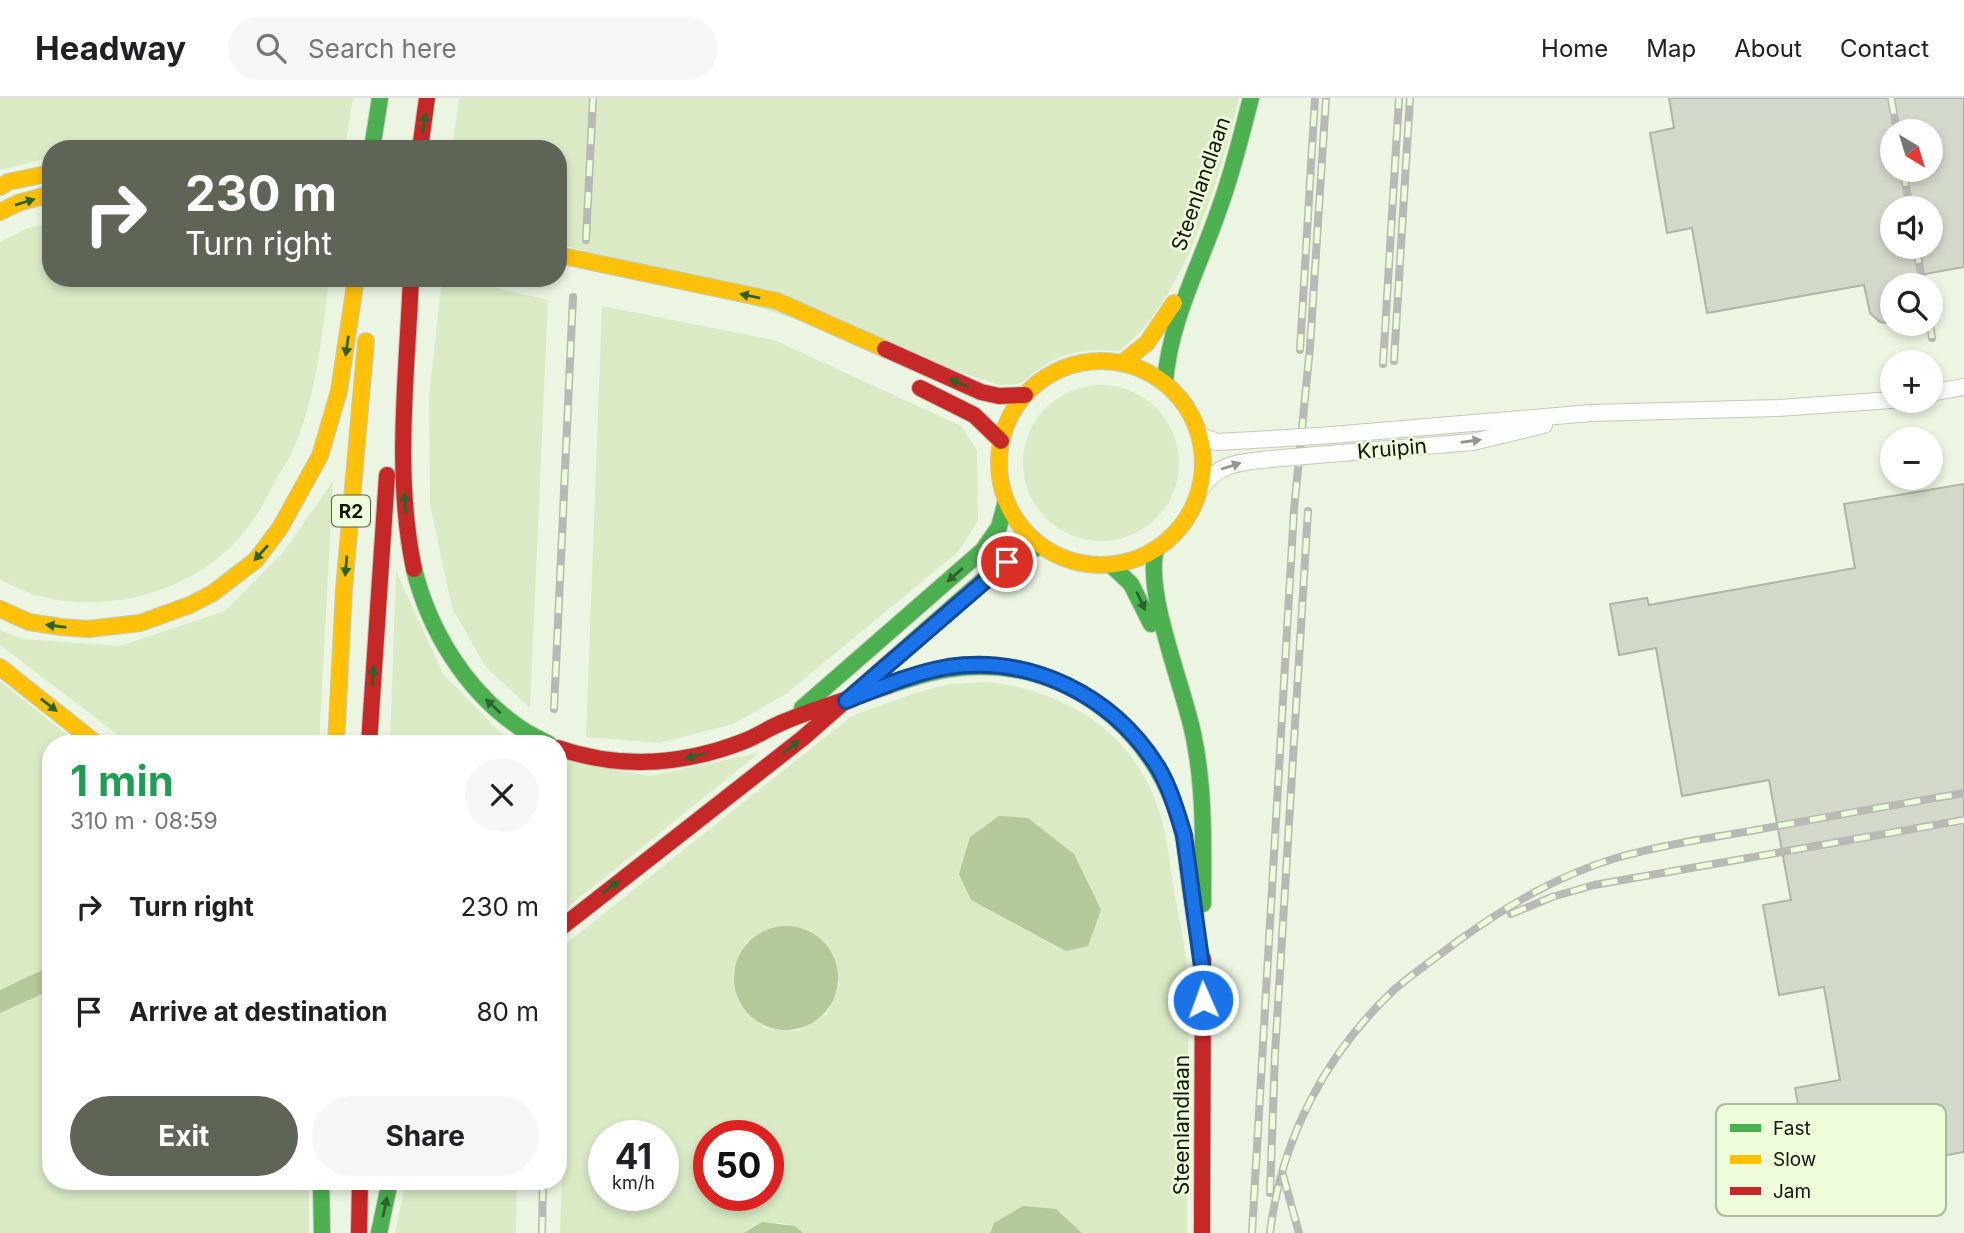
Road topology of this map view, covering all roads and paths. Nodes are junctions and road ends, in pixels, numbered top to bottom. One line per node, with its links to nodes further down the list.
1 (380, 98): 5 (main road)
2 (391, 98): 6 (main road)
3 (427, 98): 7 (main road, one-way to 3)
4 (1251, 98): 13 (main road, Steenlandlaan)
5 (373, 140)
6 (386, 140)
7 (421, 140)
8 (42, 175): 9 (main road)
9 (0, 187)
10 (42, 196): 11 (main road, one-way to 10)
11 (0, 212)
12 (567, 257): 23 (main road, one-way to 12)
13 (1188, 282): 18 (main road, Steenlandlaan); 20 (main road, Steenlandlaan)
14 (355, 287): 33 (main road, one-way to 33)
15 (403, 287): 40 (main road, R2, one-way to 15)
16 (411, 287): 41 (main road, one-way to 16)
17 (368, 319): 39 (main road, R2, one-way to 39)
18 (1122, 363): 20 (main road); 23 (main road)
19 (906, 382): 27 (main road)
20 (1164, 382): 26 (main road)
21 (1964, 387): 22 (street)
22 (1943, 391)
23 (1025, 395): 27 (main road)
24 (1880, 401): 25 (street, Kruipin)
25 (1591, 414): 26 (street, Kruipin, bridge); 28 (street, Kruipin, one-way to 25, bridge)
26 (1200, 435): 28 (main road)
27 (1001, 441): 29 (main road)
28 (1200, 490): 31 (main road)
29 (1006, 501): 30 (main road); 37 (main road, one-way to 37)
30 (1041, 546): 32 (main road); 36 (main road)
31 (1156, 550): 32 (main road); 35 (main road, Steenlandlaan)
32 (1111, 565): 35 (main road, Steenlandlaan, one-way to 35)
33 (0, 609)
34 (0, 667): 38 (main road, one-way to 38)
35 (1179, 684): 44 (main road, Steenlandlaan)
36 (846, 701): 37 (main road); 43 (main road, one-way to 36); 44 (main road)
37 (781, 722): 42 (main road, one-way to 42)
38 (86, 735)
39 (336, 735)
40 (370, 735)
41 (532, 735)
42 (567, 750)
43 (567, 923)
44 (1203, 974): 51 (main road, Steenlandlaan)
45 (321, 1190): 48 (main road)
46 (360, 1190): 49 (main road)
47 (388, 1190): 50 (main road, one-way to 47)
48 (322, 1233)
49 (359, 1233)
50 (379, 1233)
51 (1202, 1233)

